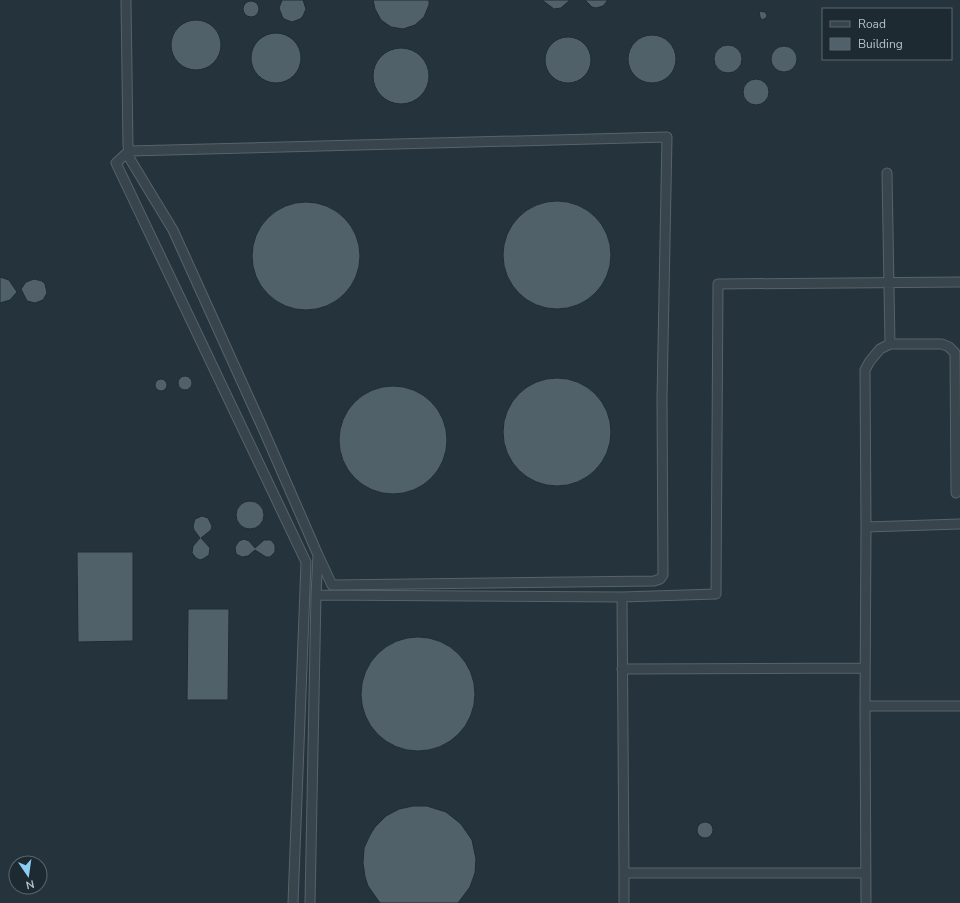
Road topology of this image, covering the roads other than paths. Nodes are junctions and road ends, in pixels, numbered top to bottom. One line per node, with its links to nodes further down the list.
1 (126, 0): 2 (street)
2 (129, 151): 10 (street); 10 (street); 19 (street)
3 (887, 172): 4 (street)
4 (888, 282): 5 (street); 6 (street); 12 (street)
5 (960, 282)
6 (890, 344): 7 (street); 9 (street)
7 (956, 493)
8 (960, 524): 9 (street)
9 (866, 527): 13 (street)
10 (318, 555): 11 (street)
11 (316, 595): 12 (street); 20 (street)
12 (622, 597): 14 (street)
13 (865, 668): 14 (street); 15 (street)
14 (622, 669): 17 (street)
15 (865, 706): 16 (street); 18 (street)
16 (960, 706)
17 (624, 873): 18 (street); 21 (street)
18 (866, 873): 22 (street)
19 (293, 903)
20 (310, 903)
21 (624, 903)
22 (866, 903)

